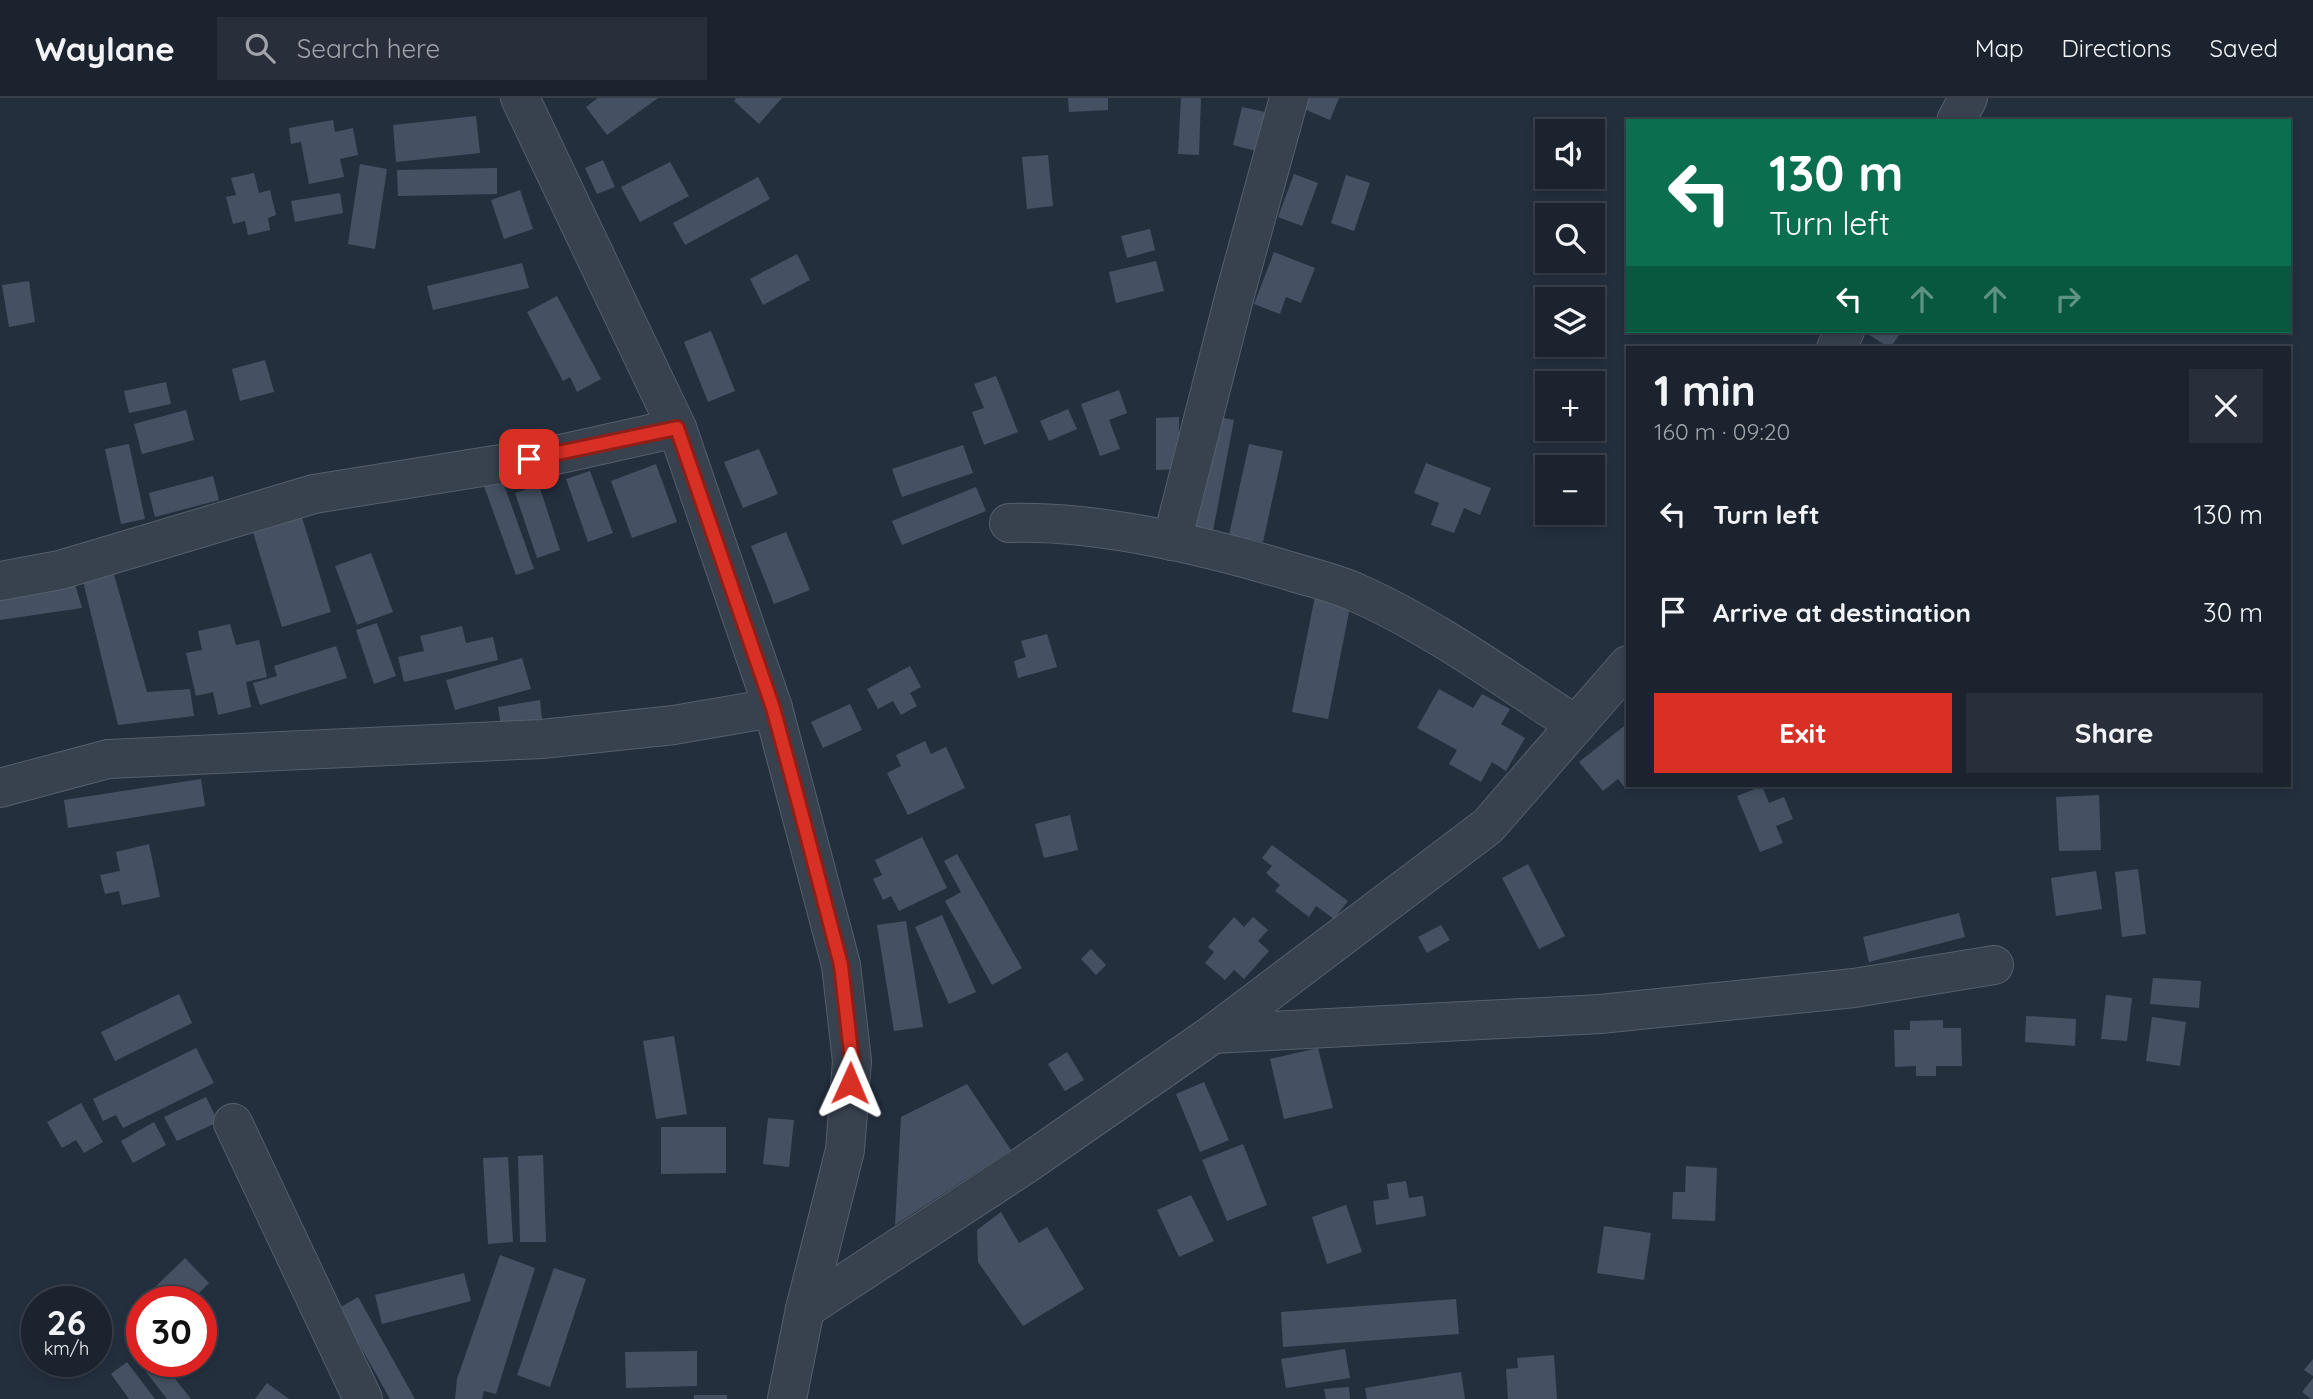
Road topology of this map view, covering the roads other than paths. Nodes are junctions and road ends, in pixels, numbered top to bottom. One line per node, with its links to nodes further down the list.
1 (520, 98): 5 (street)
2 (1289, 98): 7 (street)
3 (1968, 98): 4 (street)
4 (1957, 119)
5 (677, 428): 8 (street); 10 (street)
6 (1009, 523): 7 (street)
7 (1172, 541): 11 (street)
8 (0, 581)
9 (1626, 667): 11 (street)
10 (773, 708): 12 (street); 16 (street)
11 (1576, 724): 14 (street)
12 (0, 788)
13 (1994, 965): 14 (street)
14 (1213, 1034): 16 (street)
15 (233, 1123): 17 (street)
16 (805, 1309): 18 (street)
17 (363, 1399)
18 (787, 1399)

